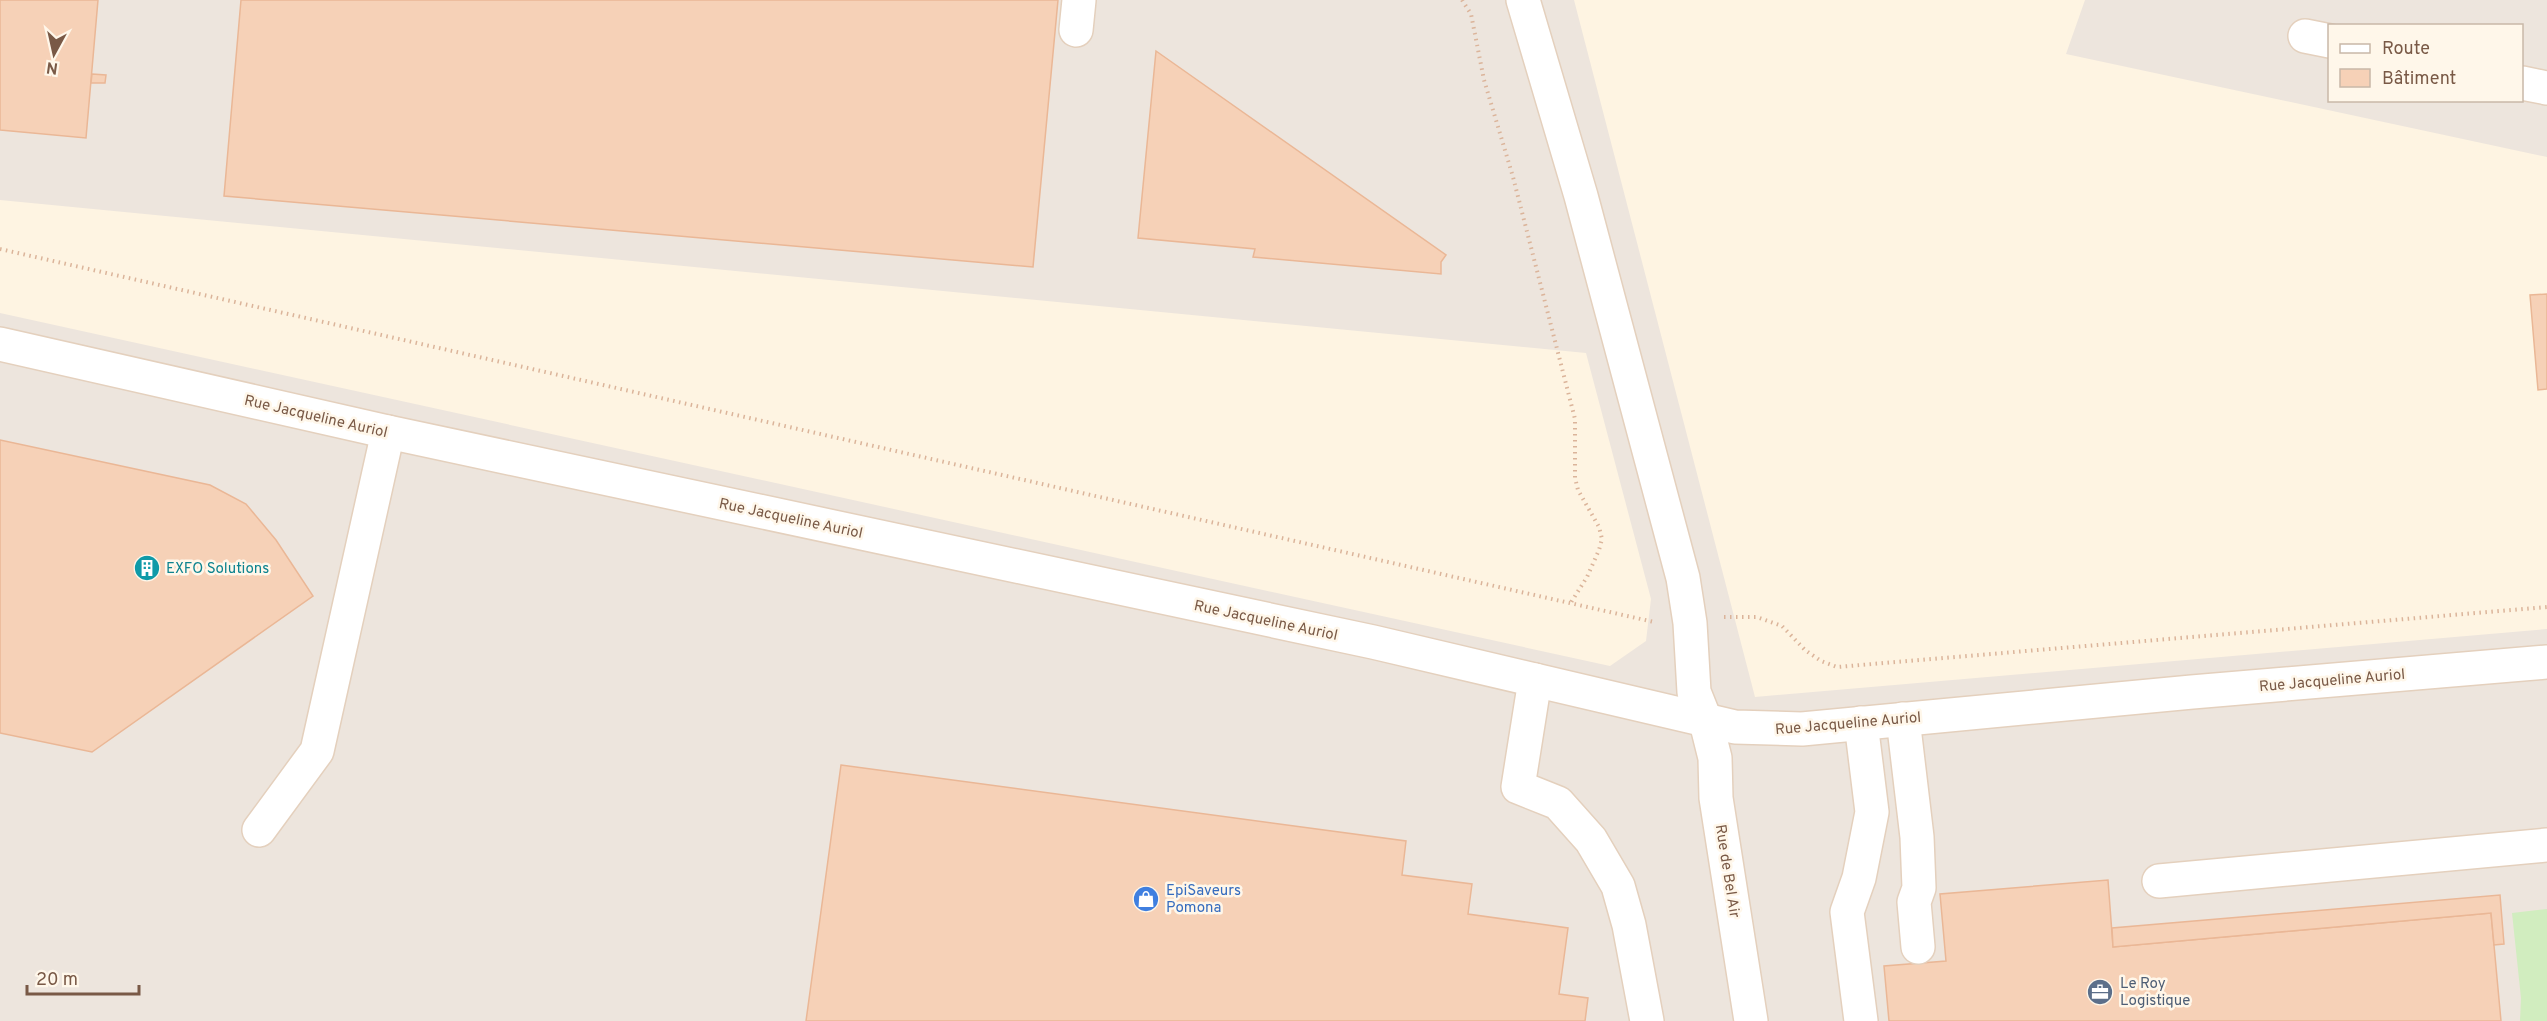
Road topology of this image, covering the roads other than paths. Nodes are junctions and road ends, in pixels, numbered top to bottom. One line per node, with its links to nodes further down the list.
1 (1523, 0): 9 (street, Rue de Bel Air)
2 (2523, 83): 3 (street)
3 (2547, 88)
4 (0, 344): 5 (street, Rue Jacqueline Auriol)
5 (388, 432): 7 (street, Rue Jacqueline Auriol); 11 (street)
6 (2547, 662): 8 (street, Rue Jacqueline Auriol)
7 (1535, 680): 9 (street, Rue Jacqueline Auriol); 15 (street)
8 (1903, 719): 10 (street, Rue Jacqueline Auriol); 14 (street)
9 (1706, 722): 10 (street, Rue Jacqueline Auriol); 16 (street, Rue de Bel Air)
10 (1861, 723): 17 (street)
11 (259, 830)
12 (2547, 844): 13 (street)
13 (2158, 880)
14 (1918, 947)
15 (1647, 1021)
16 (1751, 1021)
17 (1861, 1021)

